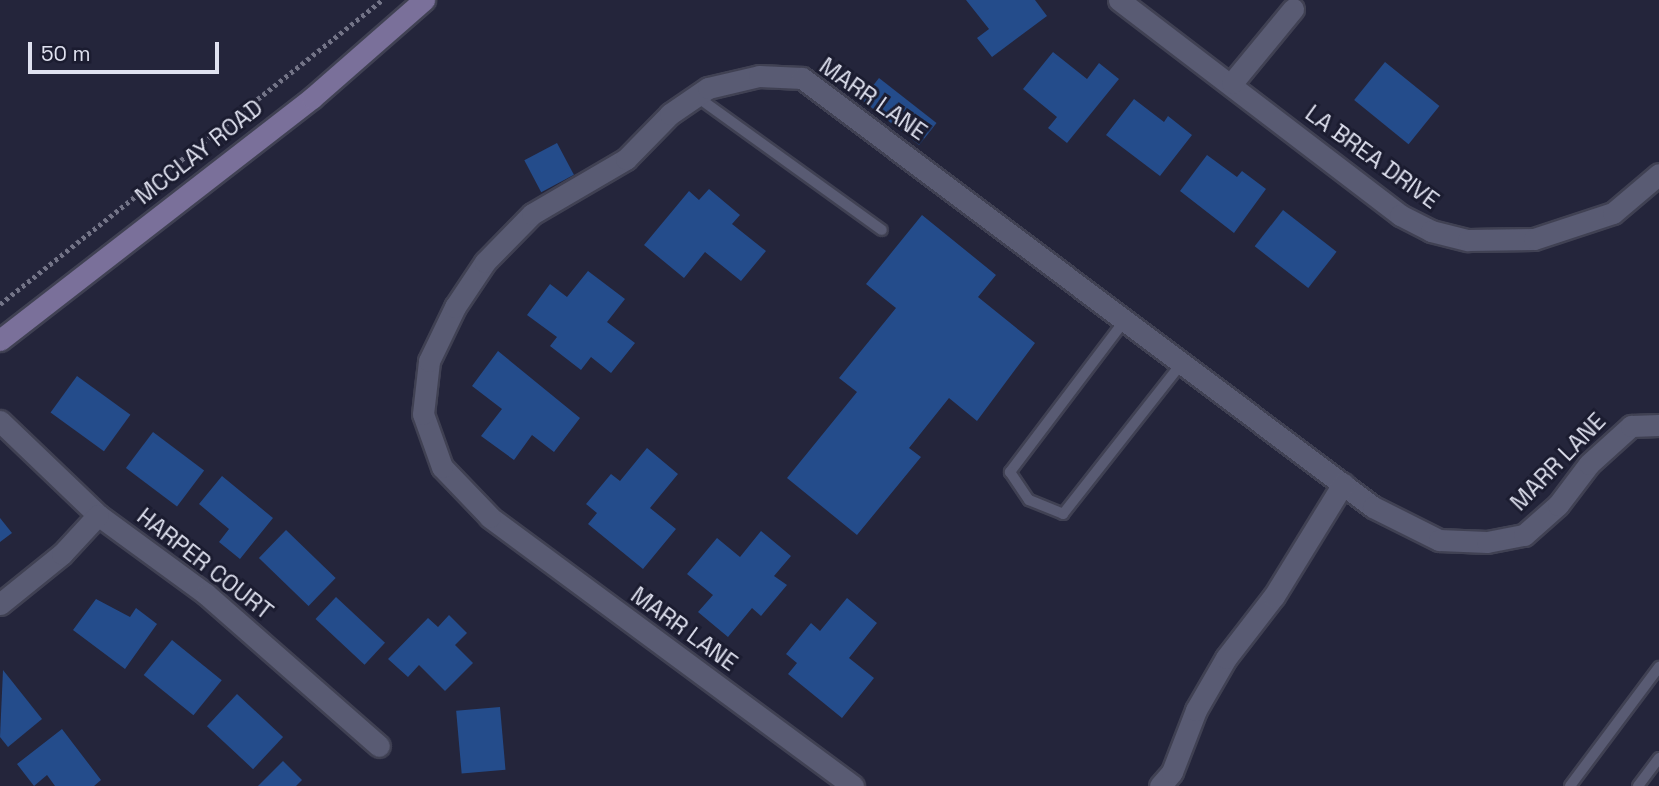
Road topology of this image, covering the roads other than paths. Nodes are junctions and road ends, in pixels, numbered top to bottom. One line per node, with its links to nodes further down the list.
1 (424, 0): 9 (main road, MCCLAY ROAD)
2 (1119, 0): 4 (street, LA BREA DRIVE)
3 (1293, 9): 4 (street)
4 (1232, 83): 6 (street, LA BREA DRIVE)
5 (696, 96): 7 (lane); 8 (street, MARR LANE); 19 (street, MARR LANE)
6 (1659, 174)
7 (882, 230)
8 (1125, 320): 10 (street, MARR LANE); 10 (lane)
9 (0, 340)
10 (1182, 363): 13 (street, MARR LANE)
11 (0, 421): 14 (street, HARPER COURT)
12 (1659, 425): 13 (street, MARR LANE)
13 (1343, 484): 20 (street)
14 (98, 515): 15 (street); 17 (street, HARPER COURT)
15 (0, 604)
16 (1659, 667): 21 (lane)
17 (379, 746)
18 (1659, 758): 22 (lane)
19 (853, 786)
20 (1160, 786)
21 (1570, 786)
22 (1638, 786)

